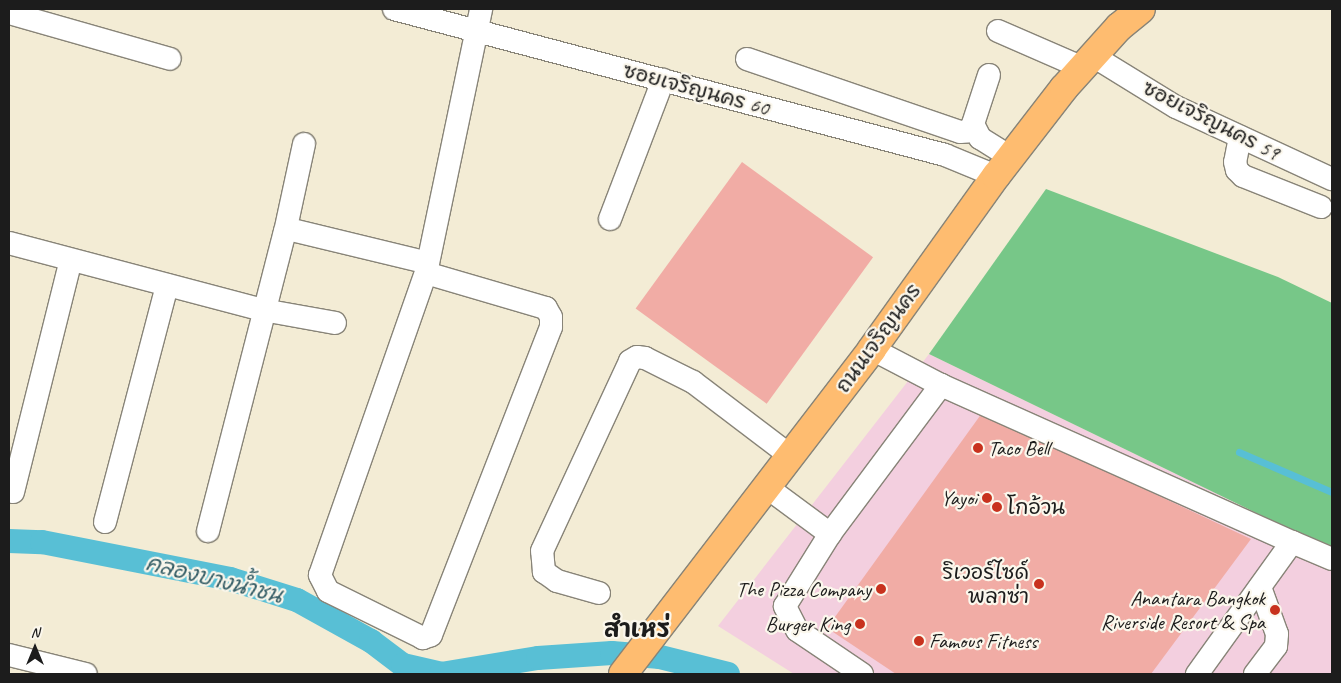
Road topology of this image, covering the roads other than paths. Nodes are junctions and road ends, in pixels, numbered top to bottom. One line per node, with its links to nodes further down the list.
1 (394, 9): 5 (street, ซอยเจริญนคร 60)
2 (481, 9): 5 (street)
3 (1141, 9): 9 (main road, ถนนเจริญนคร)
4 (9, 13): 7 (street)
5 (476, 31): 11 (street, ซอยเจริญนคร 60); 22 (street)
6 (998, 31): 9 (street, ซอยเจริญนคร 59)
7 (170, 59)
8 (747, 59): 12 (street)
9 (1088, 62): 13 (street, ซอยเจริญนคร 59); 15 (main road, ถนนเจริญนคร)
10 (990, 74): 12 (street)
11 (663, 80): 15 (street, ซอยเจริญนคร 60); 18 (street)
12 (975, 131): 15 (street)
13 (1240, 137): 16 (street, ซอยเจริญนคร 59); 17 (street)
14 (304, 144): 19 (street)
15 (1003, 166): 26 (main road, ถนนเจริญนคร)
16 (1332, 179)
17 (1320, 207)
18 (610, 219)
19 (285, 232): 22 (street); 24 (street)
20 (9, 244): 21 (street)
21 (71, 260): 23 (street); 30 (street)
22 (427, 268): 22 (street)
23 (167, 285): 24 (street); 31 (street)
24 (263, 310): 25 (street); 32 (street)
25 (335, 323)
26 (872, 350): 27 (street); 28 (main road, ถนนเจริญนคร)
27 (941, 385): 33 (street); 34 (street)
28 (789, 455): 29 (main road, ถนนเจริญนคร); 37 (street)
29 (765, 486): 33 (street); 40 (main road, ถนนเจริญนคร)
30 (13, 492)
31 (105, 522)
32 (208, 531)
33 (830, 534): 41 (street)
34 (1292, 542): 35 (street); 36 (street)
35 (1332, 559)
36 (1260, 588): 42 (street); 43 (street)
37 (599, 593)
38 (9, 655): 39 (street)
39 (86, 674)
40 (623, 674)
41 (862, 674)
42 (1197, 674)
43 (1255, 674)

